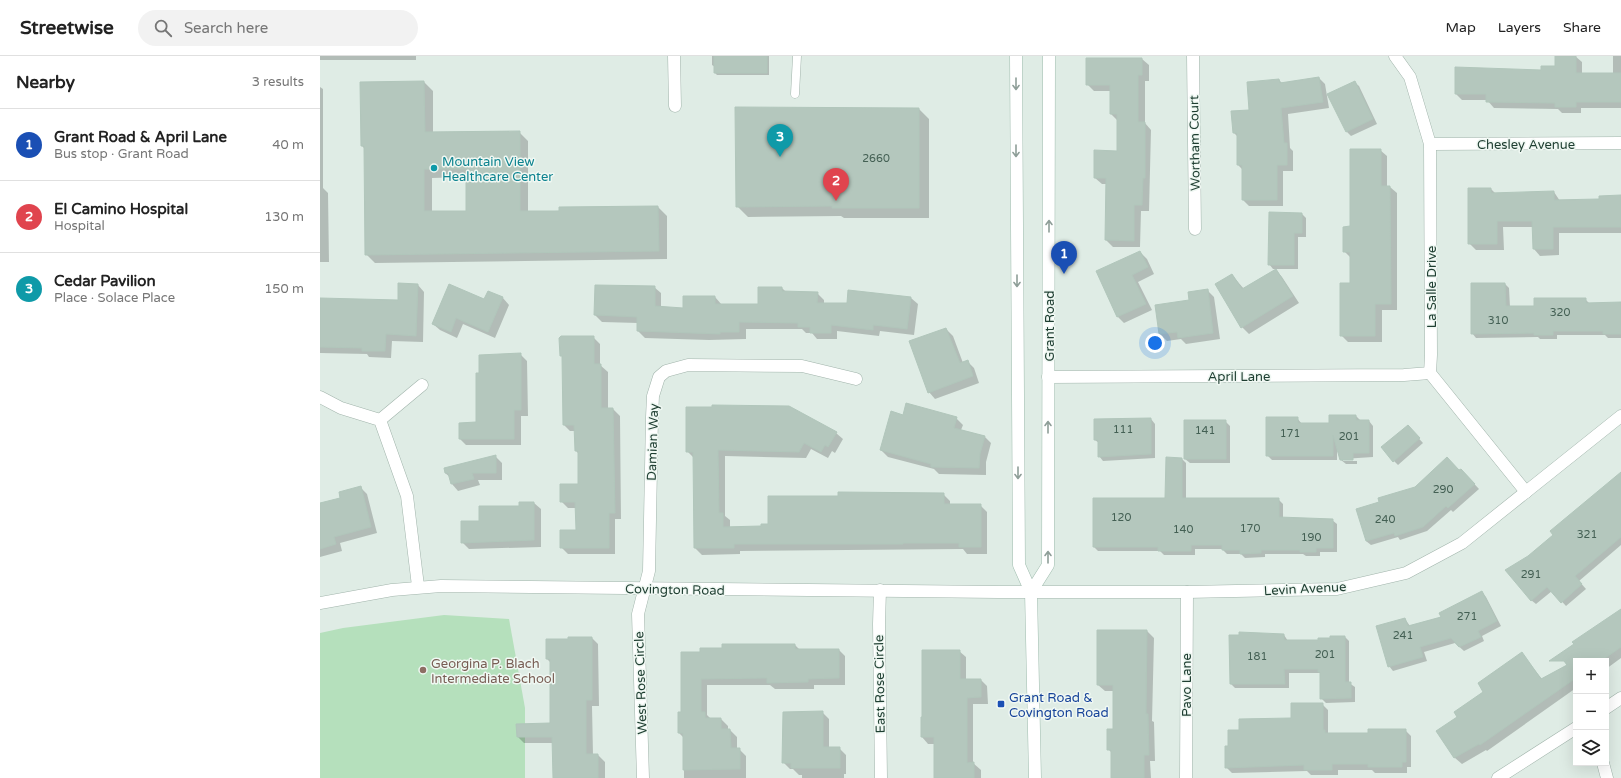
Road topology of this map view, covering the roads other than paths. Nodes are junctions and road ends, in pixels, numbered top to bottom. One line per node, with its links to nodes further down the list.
1 (674, 56): 8 (street)
2 (797, 56): 7 (lane)
3 (1016, 56): 23 (street, one-way to 23)
4 (1049, 56): 13 (street, Grant Road, one-way to 4)
5 (1193, 56): 11 (street, Wortham Court)
6 (1395, 56): 10 (street, La Salle Drive)
7 (795, 94)
8 (675, 106)
9 (1621, 143): 10 (street, Chesley Avenue)
10 (1430, 144): 12 (street, La Salle Drive)
11 (1195, 229)
12 (1430, 373): 13 (street, April Lane); 19 (street)
13 (1048, 377): 23 (street, Grant Road, one-way to 13)
14 (856, 379): 21 (street, Damian Way)
15 (422, 385): 18 (street)
16 (320, 397): 18 (street)
17 (1621, 416): 19 (street, Levin Avenue)
18 (380, 420): 20 (street)
19 (1526, 492): 24 (street, Levin Avenue)
20 (418, 586): 21 (street, Covington Road); 25 (street, Covington Road)
21 (644, 589): 22 (street, Covington Road); 30 (street, West Rose Circle)
22 (880, 590): 23 (street, Covington Road); 31 (street, East Rose Circle)
23 (1031, 592): 24 (street, Levin Avenue); 32 (street)
24 (1187, 592): 33 (street, Pavo Lane)
25 (320, 603)
26 (1621, 698): 27 (street)
27 (1609, 706)
28 (1573, 730): 34 (street)
29 (1604, 766): 35 (street)
30 (643, 778)
31 (880, 778)
32 (1035, 778)
33 (1186, 778)
34 (1498, 778)
35 (1607, 778)

